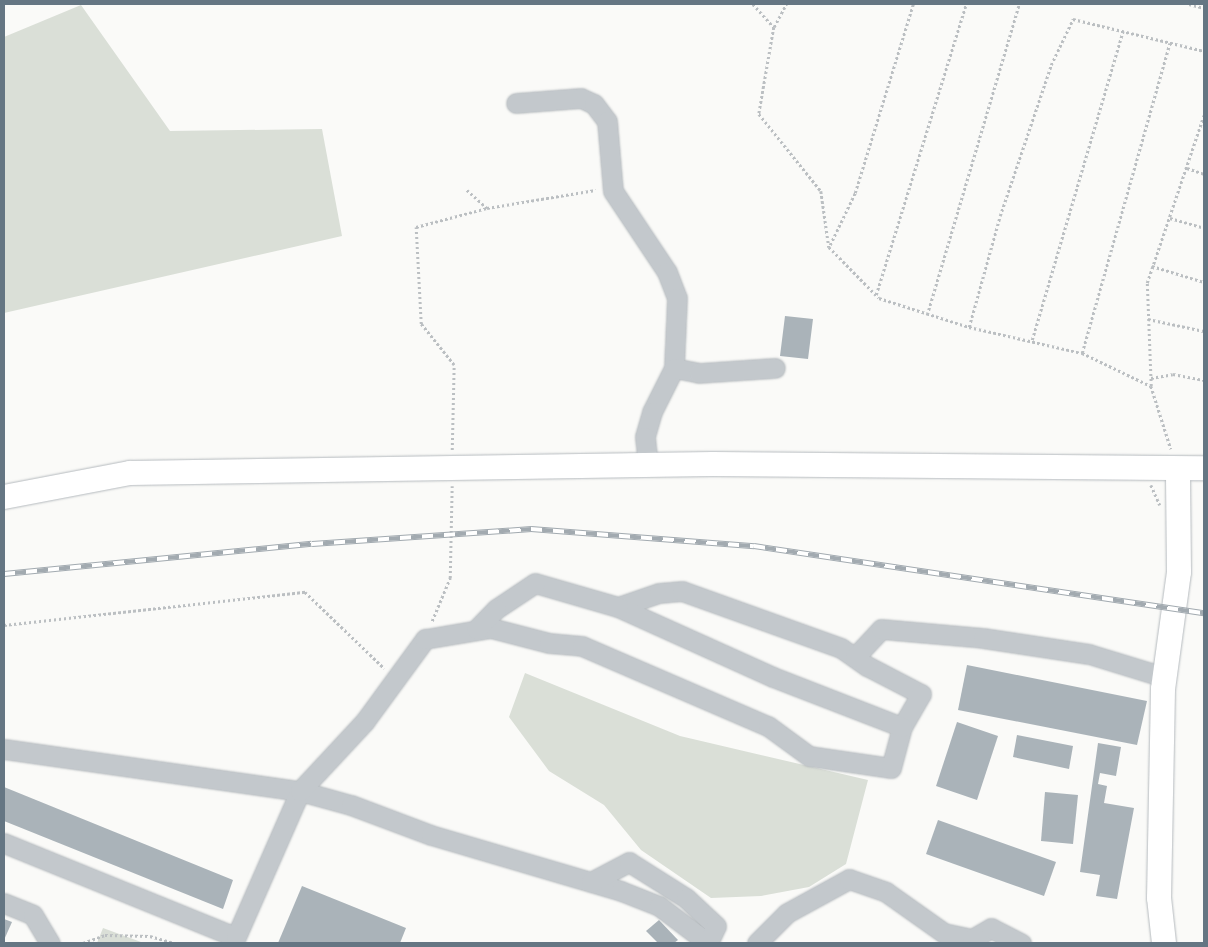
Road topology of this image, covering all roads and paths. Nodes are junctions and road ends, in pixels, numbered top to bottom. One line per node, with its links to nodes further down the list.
1 (753, 4): 8 (path)
2 (786, 4): 8 (path)
3 (913, 4): 21 (path)
4 (966, 4): 24 (path)
5 (1019, 4): 25 (path)
6 (1189, 4): 7 (path)
7 (1204, 8)
8 (774, 27): 21 (path)
9 (1124, 31): 10 (path); 27 (path); 29 (path)
10 (1170, 42): 11 (path); 30 (path)
11 (1204, 51)
12 (516, 103): 16 (street)
13 (1204, 118): 14 (path)
14 (1186, 168): 15 (path); 19 (path)
15 (1204, 174)
16 (613, 187): 18 (path); 31 (street)
17 (467, 190): 18 (path)
18 (487, 208): 37 (path)
19 (1169, 218): 20 (path); 22 (path)
20 (1204, 228)
21 (829, 247): 24 (path)
22 (1152, 266): 23 (path); 26 (path)
23 (1204, 282)
24 (876, 295): 25 (path)
25 (926, 315): 27 (path)
26 (1148, 319): 28 (path); 33 (path)
27 (969, 327): 29 (path)
28 (1204, 331)
29 (1032, 340): 30 (path)
30 (1082, 353): 35 (path)
31 (674, 368): 32 (street); 36 (street)
32 (775, 368)
33 (1151, 378): 34 (path); 35 (path)
34 (1204, 380)
35 (1151, 386): 39 (path)
36 (648, 465): 37 (main road); 39 (main road)
37 (452, 467): 40 (main road); 44 (path)
38 (1204, 468): 39 (main road)
39 (1178, 470): 46 (main road)
40 (4, 497)
41 (618, 606): 43 (street); 45 (street); 48 (street)
42 (4, 625): 47 (path)
43 (477, 629): 44 (street); 48 (street)
44 (425, 639): 47 (street)
45 (855, 657): 46 (street); 48 (street)
46 (1164, 677): 60 (main road)
47 (394, 678): 50 (street)
48 (902, 727)
49 (4, 749): 50 (street)
50 (300, 791): 51 (street); 52 (street)
51 (4, 843)
52 (591, 882): 57 (street); 57 (street)
53 (4, 903): 54 (street)
54 (50, 943)
55 (83, 943): 56 (path)
56 (174, 943)
57 (708, 943)
58 (756, 943): 59 (street)
59 (1021, 943)
60 (1164, 943)

